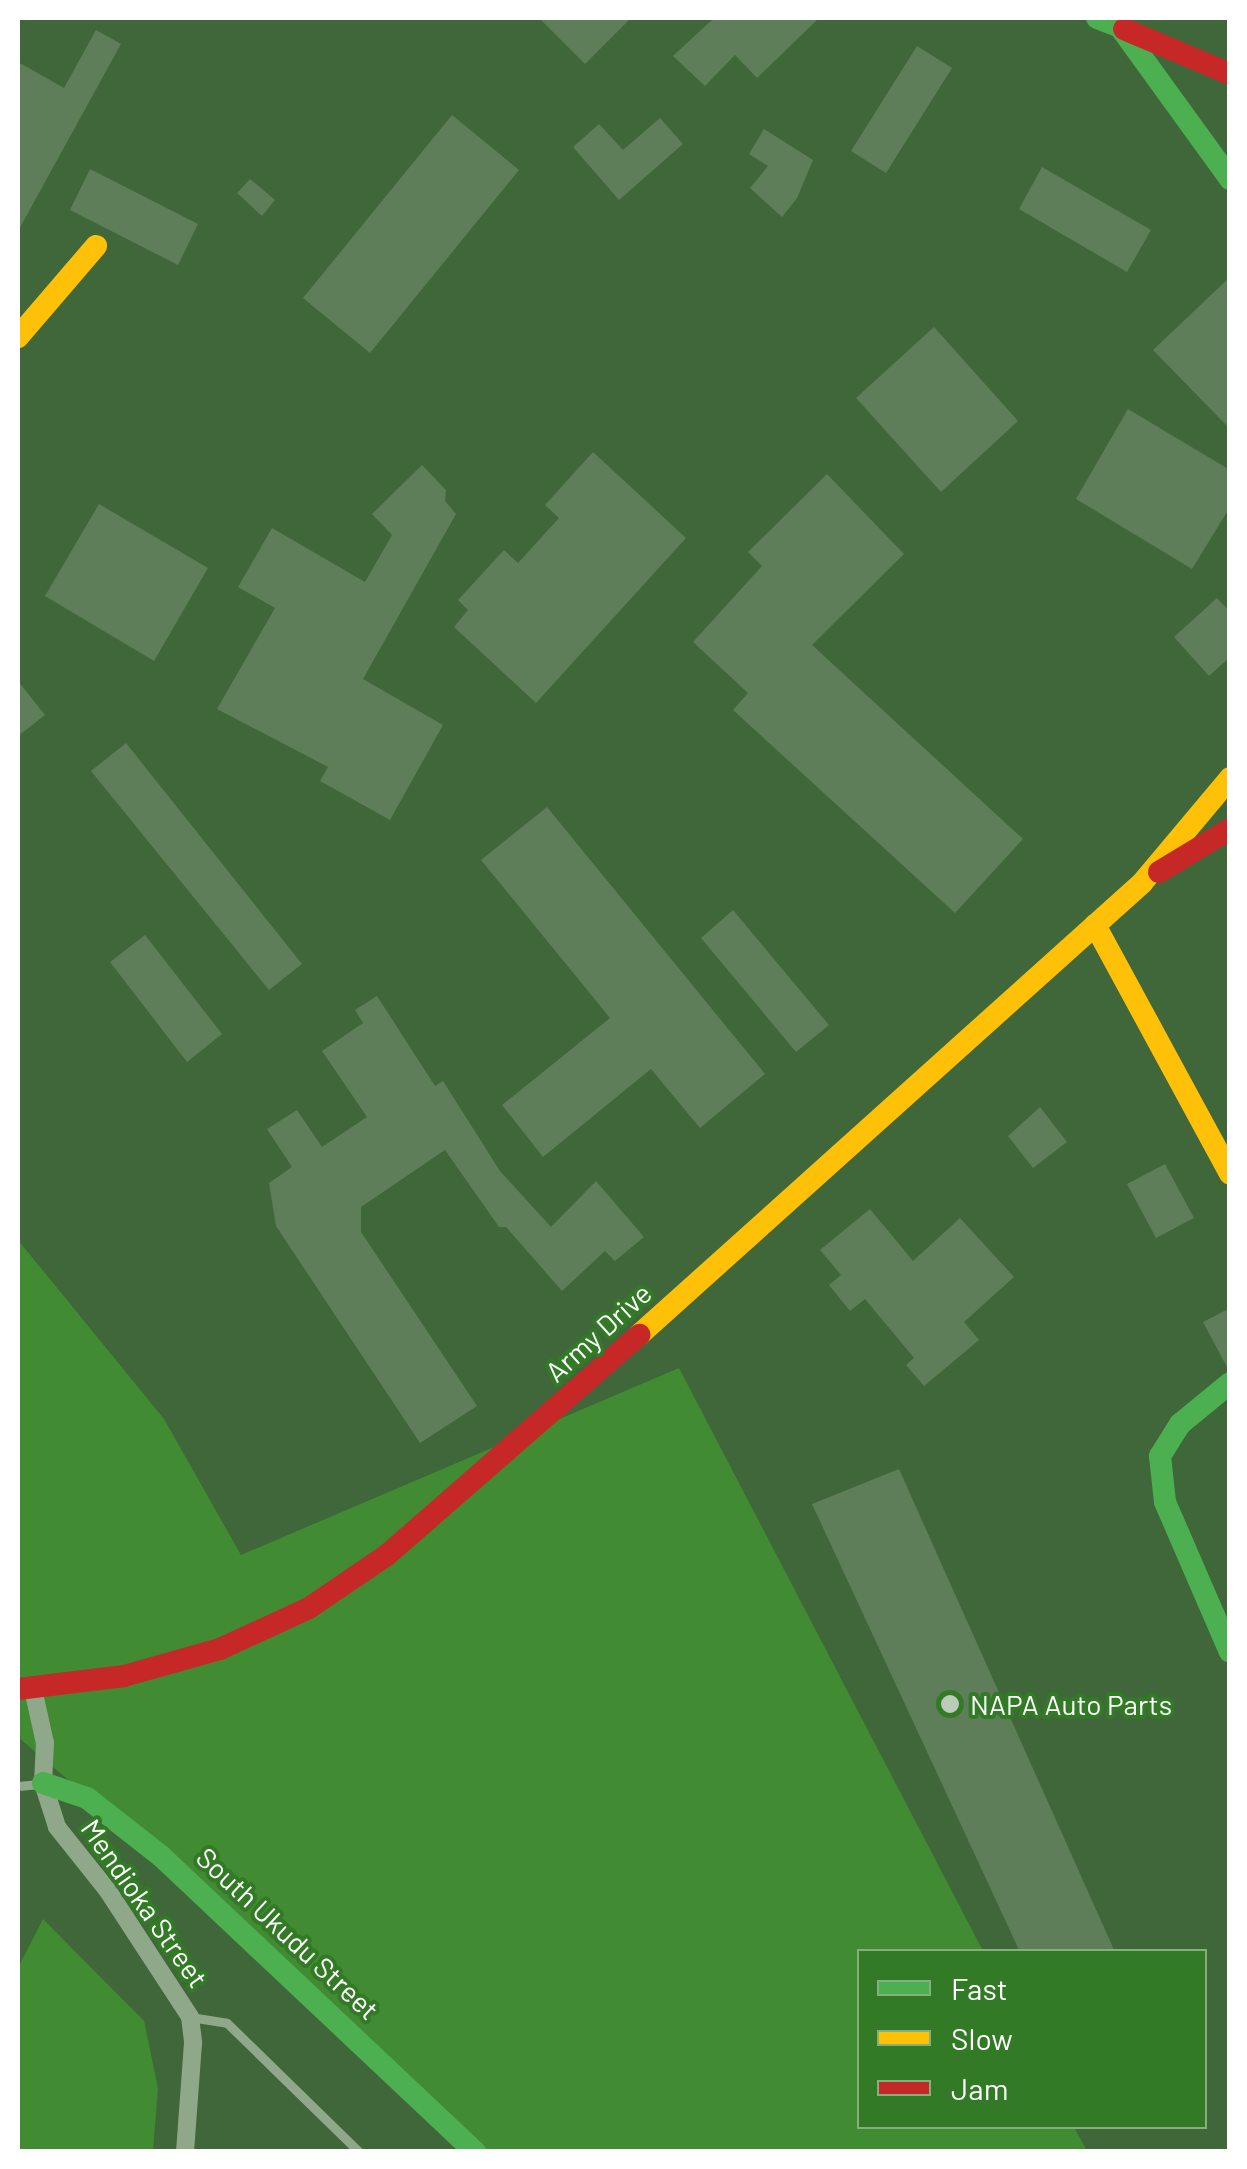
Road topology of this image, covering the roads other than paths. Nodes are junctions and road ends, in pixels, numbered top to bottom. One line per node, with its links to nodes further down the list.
1 (1097, 18): 2 (main road)
2 (1120, 27): 3 (main road); 4 (main road)
3 (1230, 74)
4 (1230, 179)
5 (96, 246): 6 (main road)
6 (18, 337)
7 (1230, 778): 9 (main road, Army Drive)
8 (1230, 829): 9 (main road, Army Drive)
9 (1142, 882): 10 (main road, Army Drive)
10 (1095, 925): 11 (main road); 14 (main road, Army Drive)
11 (1230, 1174)
12 (1230, 1383): 13 (main road)
13 (1230, 1652)
14 (25, 1689): 15 (street, Mendioka Street)
15 (43, 1783): 16 (lane); 17 (street, Mendioka Street); 20 (main road, South Ukudu Street)
16 (18, 1786)
17 (190, 2017): 18 (street, Mendioka Street); 19 (lane)
18 (185, 2152)
19 (359, 2152)
20 (475, 2152)

